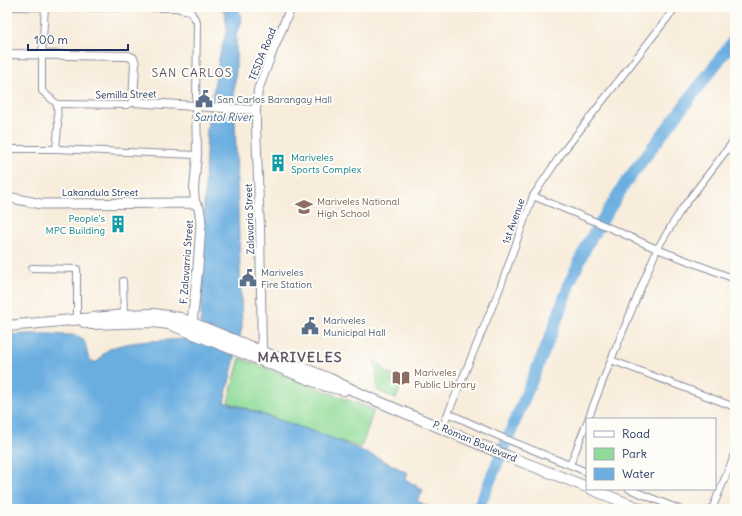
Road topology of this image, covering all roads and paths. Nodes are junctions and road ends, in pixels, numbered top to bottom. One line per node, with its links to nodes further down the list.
1 (7, 7): 2 (street)
2 (45, 7): 6 (street); 9 (street)
3 (291, 7): 10 (street, TESDA Road)
4 (676, 7): 15 (street, 1st Avenue)
5 (7, 54): 6 (street)
6 (42, 54): 7 (street); 8 (street)
7 (133, 102): 8 (street, Semilla Street); 9 (street, Semilla Street)
8 (57, 104): 12 (street)
9 (196, 105): 10 (street, Semilla Street); 14 (street)
10 (256, 110): 27 (street, Zalavaria Street)
11 (735, 139): 18 (street)
12 (56, 149): 13 (street); 14 (street)
13 (7, 150)
14 (197, 155): 17 (street)
15 (533, 196): 18 (street); 31 (street, 1st Avenue)
16 (7, 197): 17 (main road, Lakandula Street)
17 (194, 203): 25 (main road, F. Zalavarria Street)
18 (657, 249): 20 (street); 28 (street)
19 (32, 268): 23 (street)
20 (735, 279)
21 (123, 281): 22 (street)
22 (124, 315): 23 (main road, P. Roman Boulevard); 25 (main road, P. Roman Boulevard)
23 (77, 320): 24 (main road, P. Roman Boulevard); 25 (main road, P. Roman Boulevard)
24 (7, 326)
25 (195, 328): 26 (main road, P. Roman Boulevard)
26 (244, 349): 27 (main road, P. Roman Boulevard); 29 (main road, P. Roman Boulevard)
27 (262, 352): 29 (main road, P. Roman Boulevard)
28 (611, 360): 30 (street); 32 (street)
29 (363, 394): 34 (main road, P. Roman Boulevard)
30 (735, 407)
31 (448, 413): 34 (street, 1st Avenue); 36 (street)
32 (588, 418)
33 (586, 425): 36 (street)
34 (442, 428): 38 (main road, P. Roman Boulevard)
35 (735, 454): 43 (street)
36 (570, 466): 37 (street)
37 (586, 472)
38 (586, 487)
39 (594, 490): 41 (main road)
40 (632, 490): 42 (street)
41 (641, 509)
42 (679, 509)
43 (712, 509)

